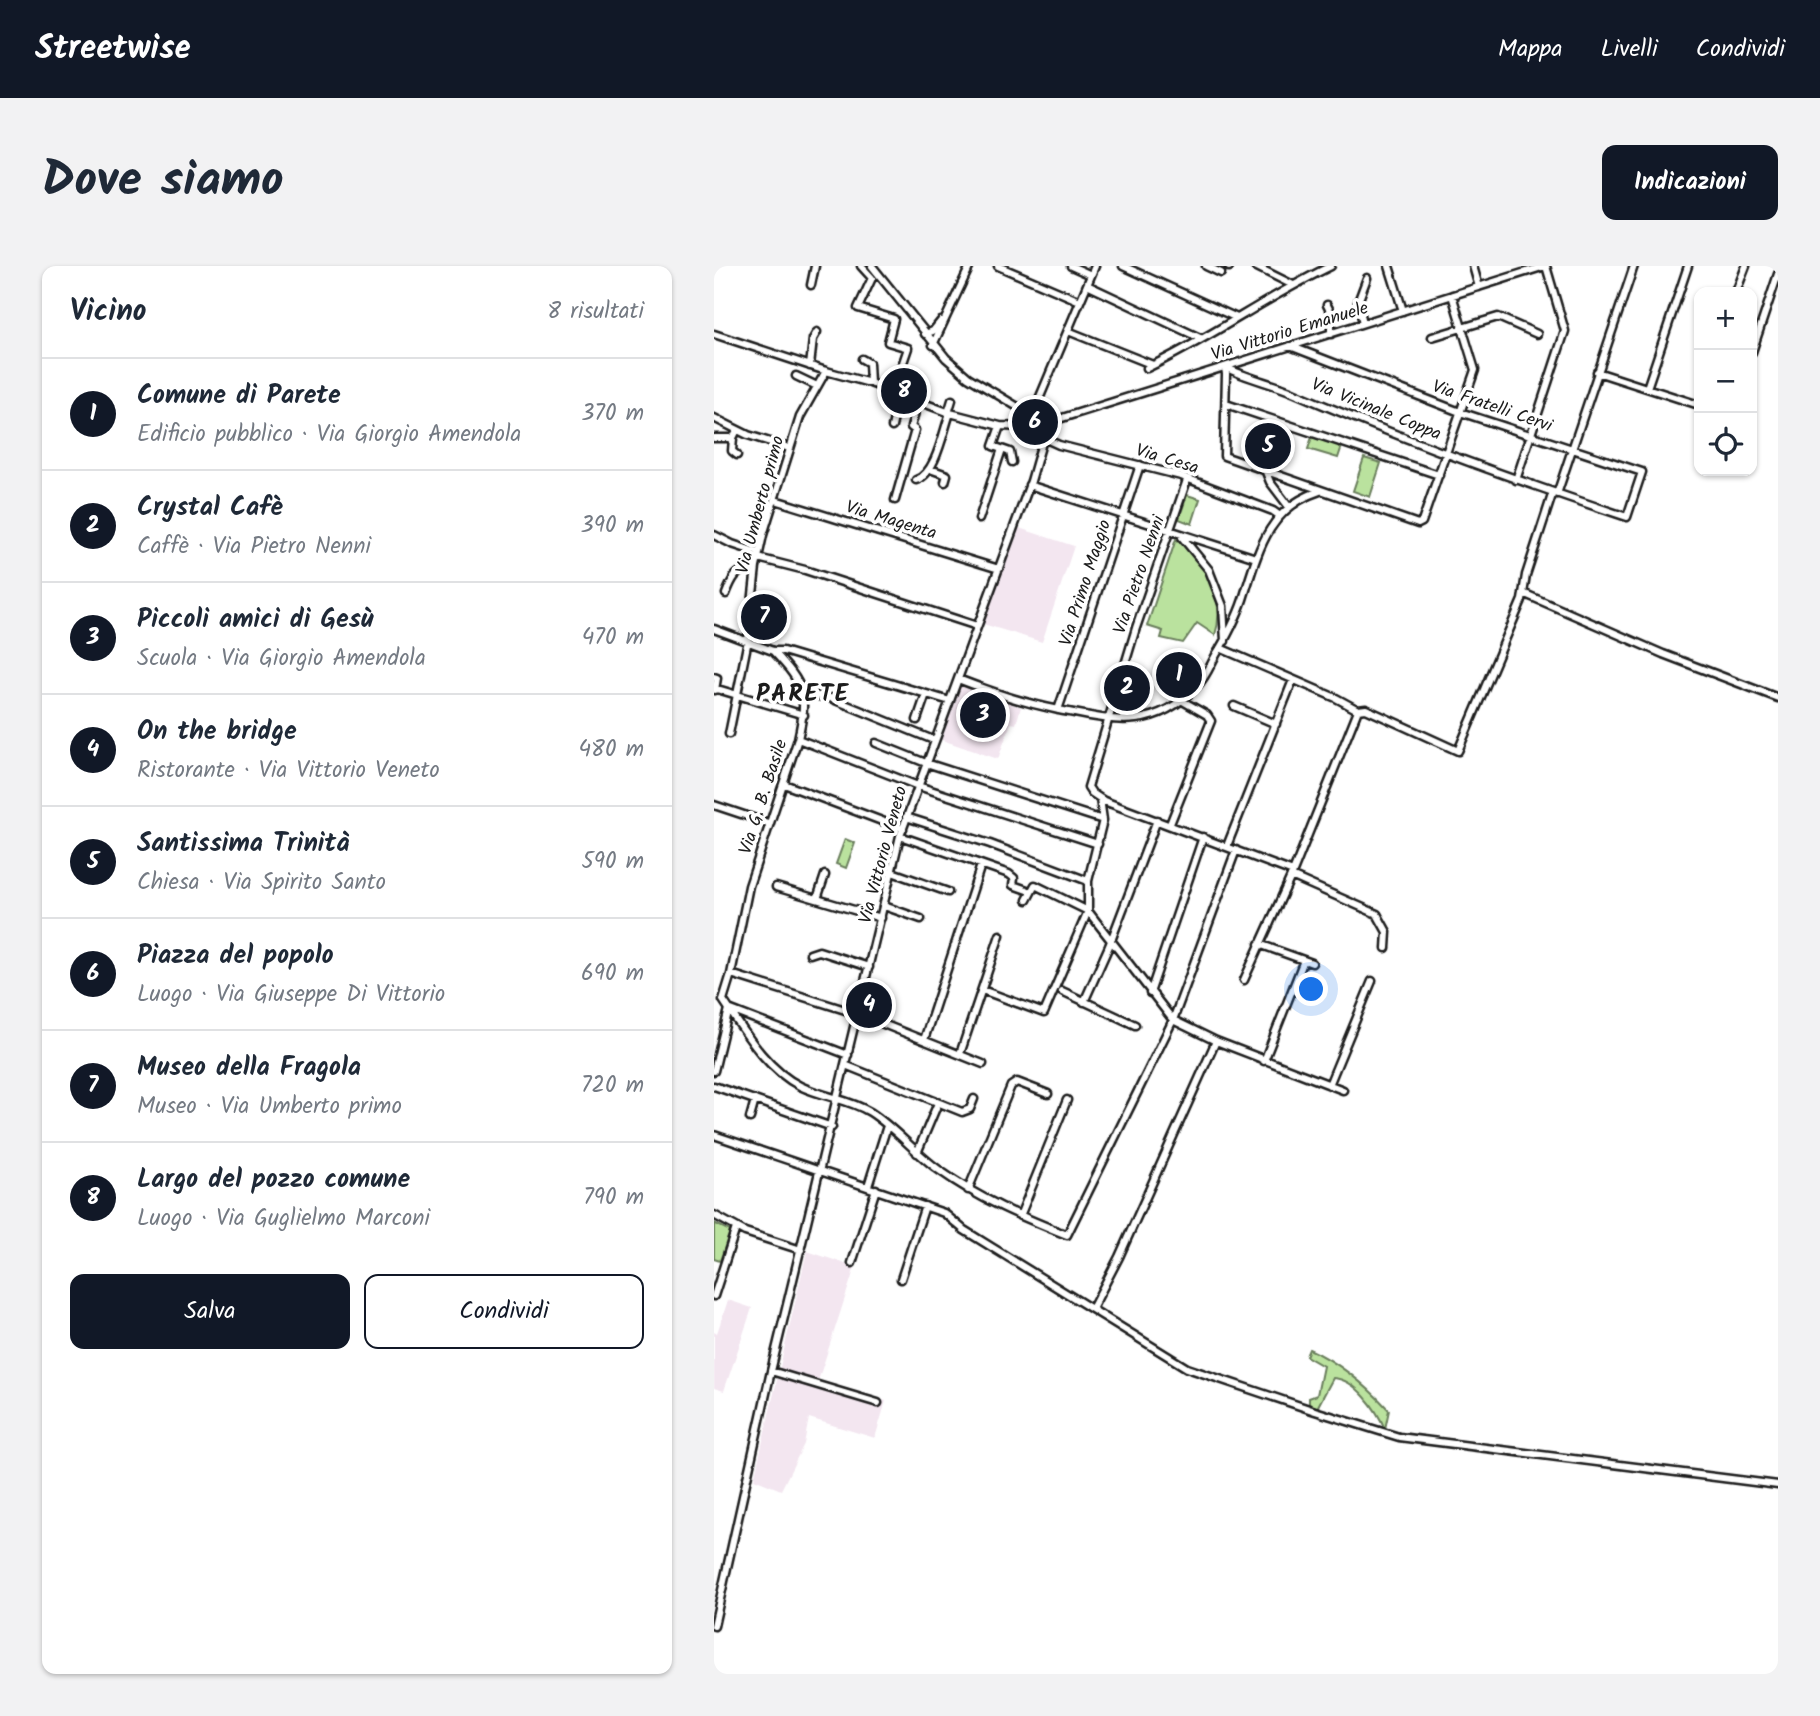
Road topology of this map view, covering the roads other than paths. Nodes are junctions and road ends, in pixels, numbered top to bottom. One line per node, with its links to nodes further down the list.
1 (815, 266): 24 (street)
2 (861, 266): 57 (street)
3 (872, 266): 39 (street)
4 (970, 266): 29 (street)
5 (998, 266): 31 (street)
6 (1071, 266): 20 (street)
7 (1095, 266): 20 (street)
8 (1123, 266): 34 (street)
9 (1206, 266): 19 (street)
10 (1255, 266): 26 (street)
11 (1331, 266): 26 (street)
12 (1389, 266): 33 (street)
13 (1472, 266): 27 (street)
14 (1514, 266): 21 (street)
15 (1545, 266): 21 (street, Via Vittorio Emanuele); 71 (street)
16 (1634, 266): 52 (street)
17 (1688, 266): 56 (street)
18 (1746, 266): 28 (street)
19 (1221, 273)
20 (1091, 275): 25 (street)
21 (1516, 275): 27 (street, Via Vittorio Emanuele)
22 (1778, 275): 47 (street)
23 (1367, 278): 35 (street)
24 (811, 285)
25 (1087, 285): 31 (street); 44 (street)
26 (1293, 285): 34 (street)
27 (1479, 287): 30 (street, Via Vittorio Emanuele)
28 (1739, 287)
29 (956, 295): 39 (street); 45 (street)
30 (1452, 295): 33 (street, Via Vittorio Emanuele); 36 (street)
31 (1080, 301): 37 (street)
32 (1327, 305): 40 (street)
33 (1403, 311): 35 (street, Via Vittorio Emanuele)
34 (1237, 318): 44 (street)
35 (1363, 323): 40 (street, Via Vittorio Emanuele)
36 (1462, 328): 41 (street); 43 (street); 62 (street)
37 (1068, 331): 44 (street); 65 (street)
38 (714, 334): 49 (street)
39 (925, 334): 45 (street)
40 (1331, 334): 46 (street, Via Vittorio Emanuele)
41 (1537, 334)
42 (813, 335): 49 (street)
43 (1432, 337)
44 (1200, 338)
45 (933, 345): 65 (street)
46 (1290, 346): 50 (street, Via Vittorio Emanuele); 62 (street, Via Fratelli Cervi)
47 (1753, 350)
48 (862, 359): 54 (street)
49 (810, 366): 51 (street)
50 (1225, 367): 61 (street); 66 (street, Via Vittorio Emanuele); 78 (street, Via Vicinale Coppa)
51 (826, 371): 54 (street); 55 (street, Via Umberto primo)
52 (1597, 372): 56 (street); 76 (street)
53 (796, 376): 55 (street)
54 (870, 383): 57 (street)
55 (817, 386): 75 (street, Via Umberto primo)
56 (1647, 388): 60 (street)
57 (896, 393): 59 (street); 68 (street)
58 (952, 400): 63 (street)
59 (918, 401): 63 (street); 93 (street)
60 (1694, 402)
61 (1226, 404): 83 (street); 84 (street)
62 (1460, 412): 71 (street, Via Fratelli Cervi); 78 (street)
63 (949, 413): 67 (street); 82 (street)
64 (714, 418): 70 (street)
65 (1032, 418): 66 (street); 69 (street)
66 (1043, 424): 72 (street)
67 (1000, 426): 69 (street); 77 (street)
68 (892, 427)
69 (1026, 427): 72 (street)
70 (737, 430): 74 (street); 75 (street)
71 (1531, 435): 76 (street, Via Fratelli Cervi); 87 (street)
72 (1040, 437): 81 (street, Via Cesa); 89 (street, Via Vittorio Veneto)
73 (714, 438): 74 (street)
74 (733, 438): 79 (street)
75 (789, 448): 92 (street, Via Umberto primo)
76 (1572, 449): 91 (street); 97 (street, Via Fratelli Cervi)
77 (1002, 450): 80 (street); 98 (street)
78 (1447, 454): 84 (street); 87 (street, Via Vicinale Coppa)
79 (737, 455)
80 (1012, 462)
81 (1140, 465): 86 (street, Via Cesa); 95 (street, Via Primo Maggio)
82 (930, 469): 85 (street); 88 (street)
83 (1266, 472): 90 (street); 94 (street)
84 (1439, 475): 90 (street)
85 (916, 480)
86 (1187, 480): 96 (street, Via Cesa); 99 (street, Via Pietro Nenni)
87 (1516, 480): 91 (street, Via Vicinale Coppa)
88 (945, 482)
89 (1029, 485): 95 (street); 106 (street, Via Vittorio Veneto)
90 (1320, 491): 94 (street)
91 (1555, 493): 97 (street, Via Vicinale Coppa); 107 (street)
92 (775, 499): 104 (street, Via Umberto primo); 106 (street, Via Magenta)
93 (895, 500)
94 (1289, 507): 96 (street)
95 (1124, 514): 99 (street); 125 (street, Via Primo Maggio)
96 (1280, 516): 105 (street)
97 (1627, 517)
98 (979, 519)
99 (1170, 531): 101 (street); 129 (street, Via Pietro Nenni)
100 (714, 535): 102 (street)
101 (1181, 536): 105 (street); 112 (street)
102 (721, 539): 103 (street); 104 (street)
103 (718, 548)
104 (758, 557): 108 (street, Via Umberto primo); 109 (street); 111 (street, Via Umberto primo)
105 (1256, 558): 112 (street)
106 (999, 569): 109 (street, Via Vittorio Veneto)
107 (1523, 593): 121 (street); 126 (street)
108 (726, 594)
109 (977, 626): 115 (street, Via Vittorio Veneto)
110 (714, 629): 111 (street)
111 (748, 640): 113 (street); 120 (street, Via Umberto primo)
112 (1222, 645): 116 (street); 122 (street)
113 (773, 650): 118 (street); 119 (street)
114 (714, 677): 117 (street)
115 (958, 679): 123 (street, Via Vittorio Veneto); 125 (street)
116 (1293, 680): 126 (street); 130 (street)
117 (714, 689): 120 (street)
118 (803, 693): 127 (street, Via G. B. Basile); 133 (street)
119 (926, 694): 123 (street); 128 (street)
120 (737, 695): 127 (street); 131 (street, Via Umberto primo)
121 (1778, 698)
122 (1181, 700): 129 (street); 144 (street)
123 (950, 701): 133 (street, Via Vittorio Veneto)
124 (1234, 706): 130 (street)
125 (1058, 710): 129 (street)
126 (1359, 710): 152 (street)
127 (804, 715): 132 (street, Via G. B. Basile)
128 (918, 720)
129 (1109, 720): 138 (street, Via Pietro Nenni)
130 (1276, 724): 148 (street)
131 (729, 734)
132 (798, 739): 136 (street, Via G. B. Basile); 137 (street)
133 (933, 740): 135 (street, Via Vittorio Veneto)
134 (876, 743): 135 (street)
135 (926, 763): 137 (street, Via Vittorio Veneto); 141 (street)
136 (784, 784): 143 (street, Via G. B. Basile); 145 (street)
137 (918, 786): 140 (street, Via Vittorio Veneto); 147 (street)
138 (1100, 799): 141 (street); 142 (street)
139 (714, 805): 143 (street)
140 (906, 817): 145 (street, Via Vittorio Veneto); 154 (street)
141 (1103, 820): 147 (street)
142 (1157, 820): 144 (street); 165 (street)
143 (768, 823): 172 (street, Via G. B. Basile)
144 (1170, 824): 146 (street)
145 (902, 833): 150 (street); 151 (street, Via Vittorio Veneto)
146 (1203, 837): 148 (street); 177 (street)
147 (1098, 844): 154 (street)
148 (1227, 846): 149 (street)
149 (1236, 850): 152 (street); 183 (street)
150 (981, 865): 156 (street); 185 (street)
151 (892, 872): 157 (street); 160 (street, Via Vittorio Veneto)
152 (1292, 874): 166 (street); 167 (street)
153 (825, 875): 158 (street)
154 (1088, 881): 161 (street)
155 (776, 887): 158 (street)
156 (1027, 890)
157 (948, 892)
158 (817, 900): 162 (street)
159 (1027, 900): 161 (street)
160 (884, 906): 162 (street, Via Vittorio Veneto); 163 (street)
161 (1088, 911): 165 (street); 175 (street)
162 (881, 918): 171 (street, Via Vittorio Veneto)
163 (921, 919)
164 (1000, 935): 175 (street)
165 (1111, 942): 177 (street); 180 (street)
166 (1259, 944): 169 (street); 174 (street)
167 (1386, 948)
168 (810, 954): 171 (street)
169 (1304, 960): 170 (street); 189 (street)
170 (1312, 963)
171 (869, 967): 182 (street, Via Vittorio Veneto)
172 (731, 974): 178 (street, Via G. B. Basile); 182 (street)
173 (1362, 980): 193 (street)
174 (1244, 981)
175 (982, 990): 187 (street)
176 (1062, 991): 180 (street)
177 (1150, 993): 183 (street)
178 (723, 1000): 179 (street); 181 (street)
179 (714, 1001)
180 (1084, 1002): 184 (street)
181 (729, 1009): 188 (street); 192 (street); 197 (street)
182 (858, 1014): 185 (street); 188 (street, Via Vittorio Veneto)
183 (1173, 1020): 186 (street); 213 (street)
184 (1135, 1025)
185 (924, 1040): 190 (street)
186 (1216, 1041): 189 (street); 219 (street)
187 (961, 1051)
188 (848, 1055): 191 (street, Via Vittorio Veneto)
189 (1264, 1061): 193 (street)
190 (983, 1064)
191 (845, 1065): 197 (street, Via Vittorio Veneto); 201 (street)
192 (714, 1071)
193 (1329, 1085): 195 (street)
194 (714, 1086): 199 (street)
195 (1343, 1090)
196 (1048, 1094): 210 (street)
197 (837, 1099): 203 (street); 204 (street, Via Vittorio Veneto)
198 (974, 1099): 201 (street)
199 (755, 1100): 202 (street); 204 (street)
200 (1067, 1100): 213 (street)
201 (937, 1103): 206 (street)
202 (750, 1118)
203 (887, 1126): 206 (street); 208 (street)
204 (832, 1127): 207 (street, Via Vittorio Veneto)
205 (714, 1135): 207 (street)
206 (917, 1153): 210 (street)
207 (821, 1170): 208 (street); 215 (street, Via Vittorio Veneto)
208 (868, 1186): 209 (street)
209 (876, 1189): 211 (street); 216 (street)
210 (968, 1190): 213 (street)
211 (925, 1206): 217 (street); 219 (street)
212 (714, 1215): 214 (street)
213 (1020, 1216)
214 (736, 1228): 215 (street); 218 (street)
215 (801, 1250): 220 (street, Via Vittorio Veneto)
216 (852, 1263)
217 (901, 1279)
218 (714, 1296)
219 (1092, 1309): 222 (street)
220 (771, 1371): 221 (street); 223 (street, Via Vittorio Veneto)
221 (878, 1403)
222 (1778, 1485)
223 (714, 1622)

